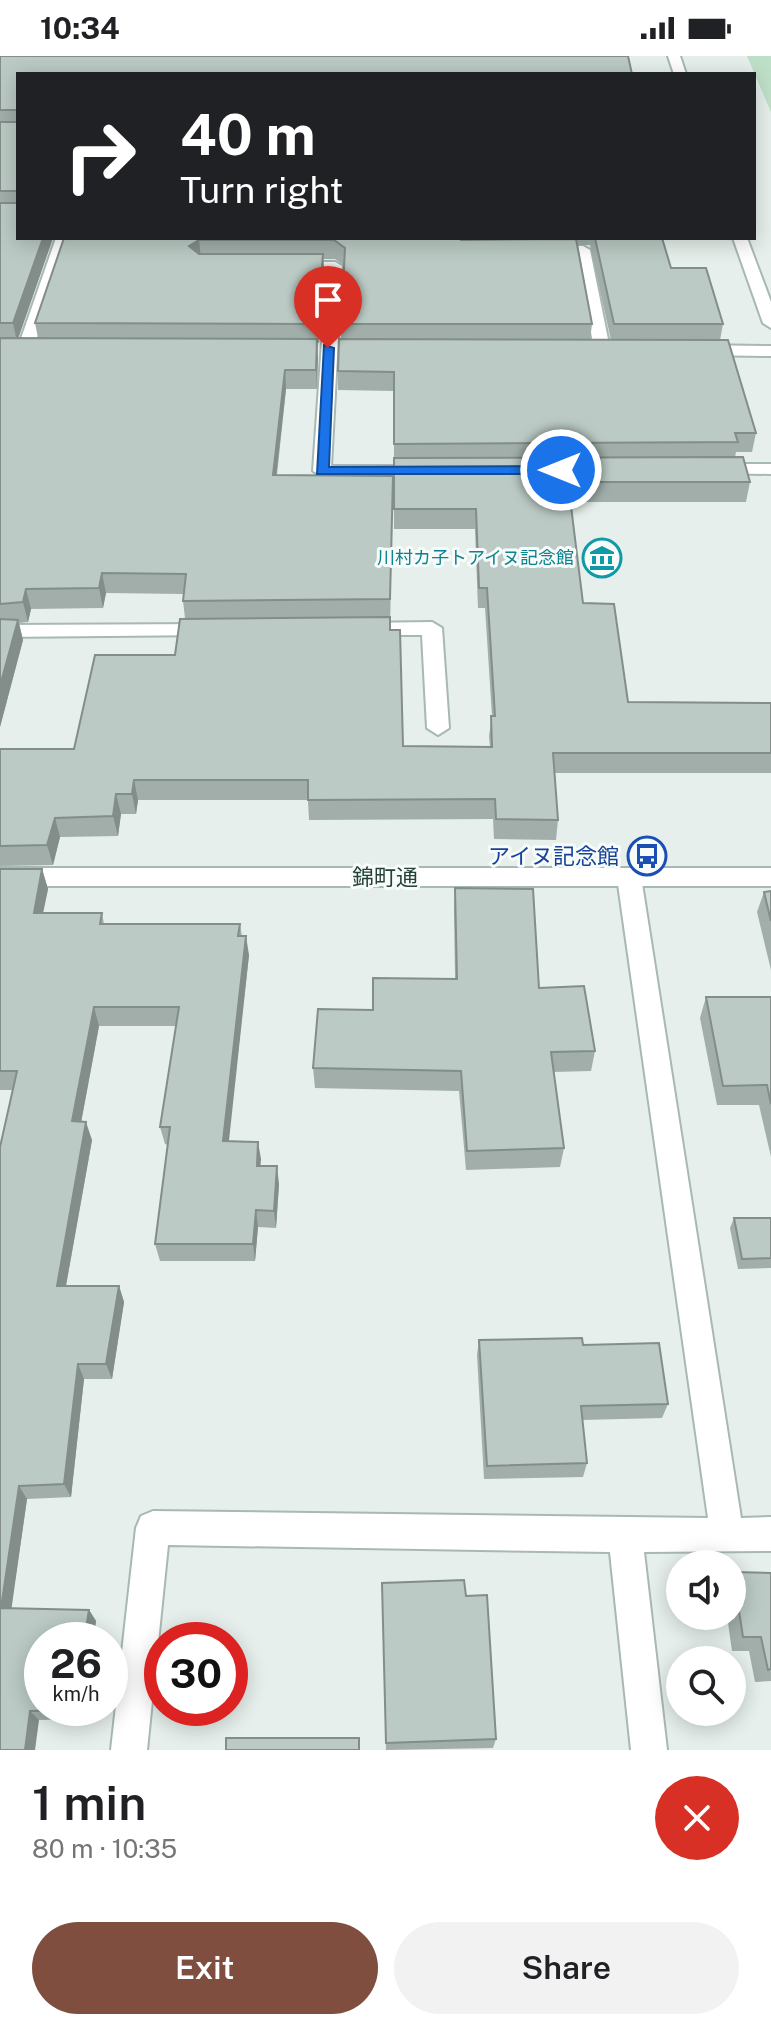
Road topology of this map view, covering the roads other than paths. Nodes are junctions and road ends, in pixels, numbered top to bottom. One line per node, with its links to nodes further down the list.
1 (62, 240): 7 (street)
2 (741, 240): 5 (street)
3 (537, 250): 6 (street)
4 (275, 266): 12 (street)
5 (771, 323)
6 (602, 349)
7 (26, 350)
8 (679, 350): 9 (street)
9 (771, 351)
10 (694, 469): 11 (street)
11 (771, 469)
12 (446, 471)
13 (340, 629): 16 (street)
14 (232, 630): 15 (street)
15 (0, 631)
16 (438, 728)
17 (0, 877): 18 (street, 錦町通)
18 (629, 877): 19 (street, 錦町通); 20 (street)
19 (771, 877)
20 (727, 1534): 21 (street); 22 (street)
21 (771, 1534)
22 (625, 1536): 23 (street); 24 (street)
23 (129, 1750)
24 (649, 1750)

